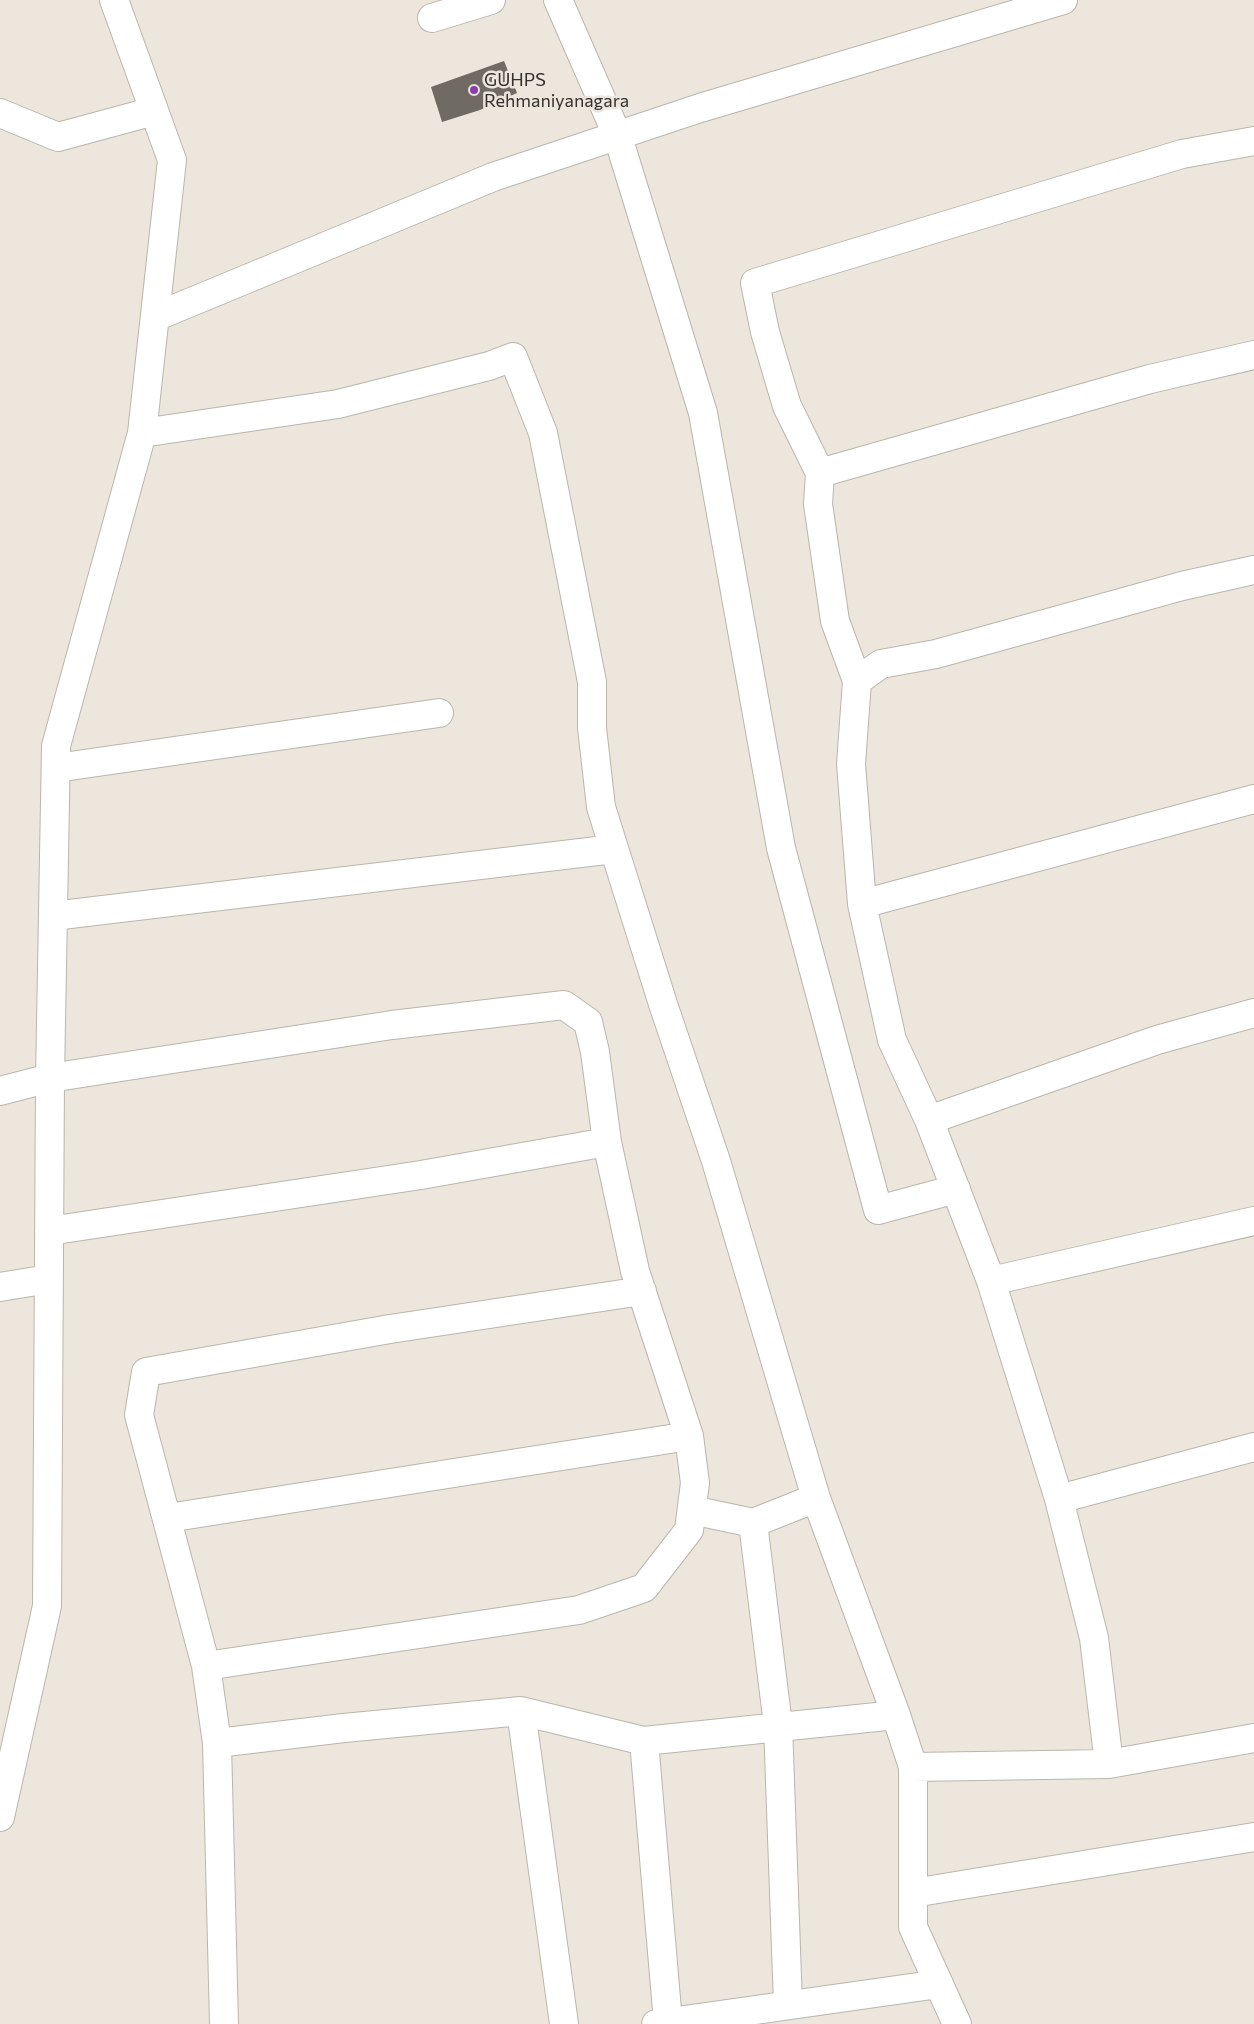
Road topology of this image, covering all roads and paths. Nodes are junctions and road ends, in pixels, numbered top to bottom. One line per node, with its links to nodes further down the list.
1 (114, 0): 6 (street)
2 (491, 0): 5 (street)
3 (558, 0): 8 (street)
4 (1063, 0): 8 (street)
5 (432, 18)
6 (154, 111): 7 (street); 10 (street)
7 (0, 113)
8 (618, 137): 10 (street); 27 (street)
9 (1254, 141): 13 (street)
10 (155, 317): 12 (street)
11 (1254, 355): 13 (street)
12 (142, 433): 17 (street); 19 (street)
13 (820, 473): 15 (street)
14 (1254, 570): 15 (street)
15 (857, 681): 20 (street)
16 (439, 714): 17 (street)
17 (56, 768): 21 (street)
18 (1254, 799): 20 (street)
19 (614, 849): 21 (street); 36 (street)
20 (862, 904): 25 (street)
21 (53, 916): 23 (street)
22 (1254, 1013): 25 (street)
23 (50, 1078): 24 (street); 26 (street); 29 (street)
24 (0, 1091)
25 (929, 1120): 27 (street)
26 (607, 1142): 29 (street); 33 (street)
27 (956, 1189): 31 (street)
28 (1254, 1221): 31 (street)
29 (49, 1231): 30 (street)
30 (48, 1279): 32 (street); 48 (street)
31 (991, 1280): 37 (street)
32 (0, 1287)
33 (642, 1291): 34 (street); 39 (street)
34 (689, 1436): 38 (street); 39 (street)
35 (1254, 1447): 37 (street)
36 (816, 1498): 40 (street); 43 (street)
37 (1059, 1499): 49 (street)
38 (692, 1510): 40 (street); 41 (street)
39 (168, 1518): 41 (street)
40 (753, 1522): 44 (street)
41 (206, 1666): 47 (street)
42 (522, 1711): 46 (street); 47 (street); 58 (street)
43 (896, 1715): 44 (street); 50 (street)
44 (778, 1725): 46 (street); 55 (street)
45 (1254, 1738): 49 (street)
46 (644, 1741): 56 (street)
47 (217, 1743): 57 (street)
48 (8, 1756): 51 (street)
49 (1108, 1764): 50 (street)
50 (913, 1767): 53 (street)
51 (0, 1816)
52 (1254, 1837): 53 (street)
53 (913, 1893): 54 (street)
54 (940, 1984): 55 (street); 59 (street)
55 (788, 2005): 56 (street)
56 (662, 2023)
57 (224, 2024)
58 (564, 2024)
59 (957, 2024)

